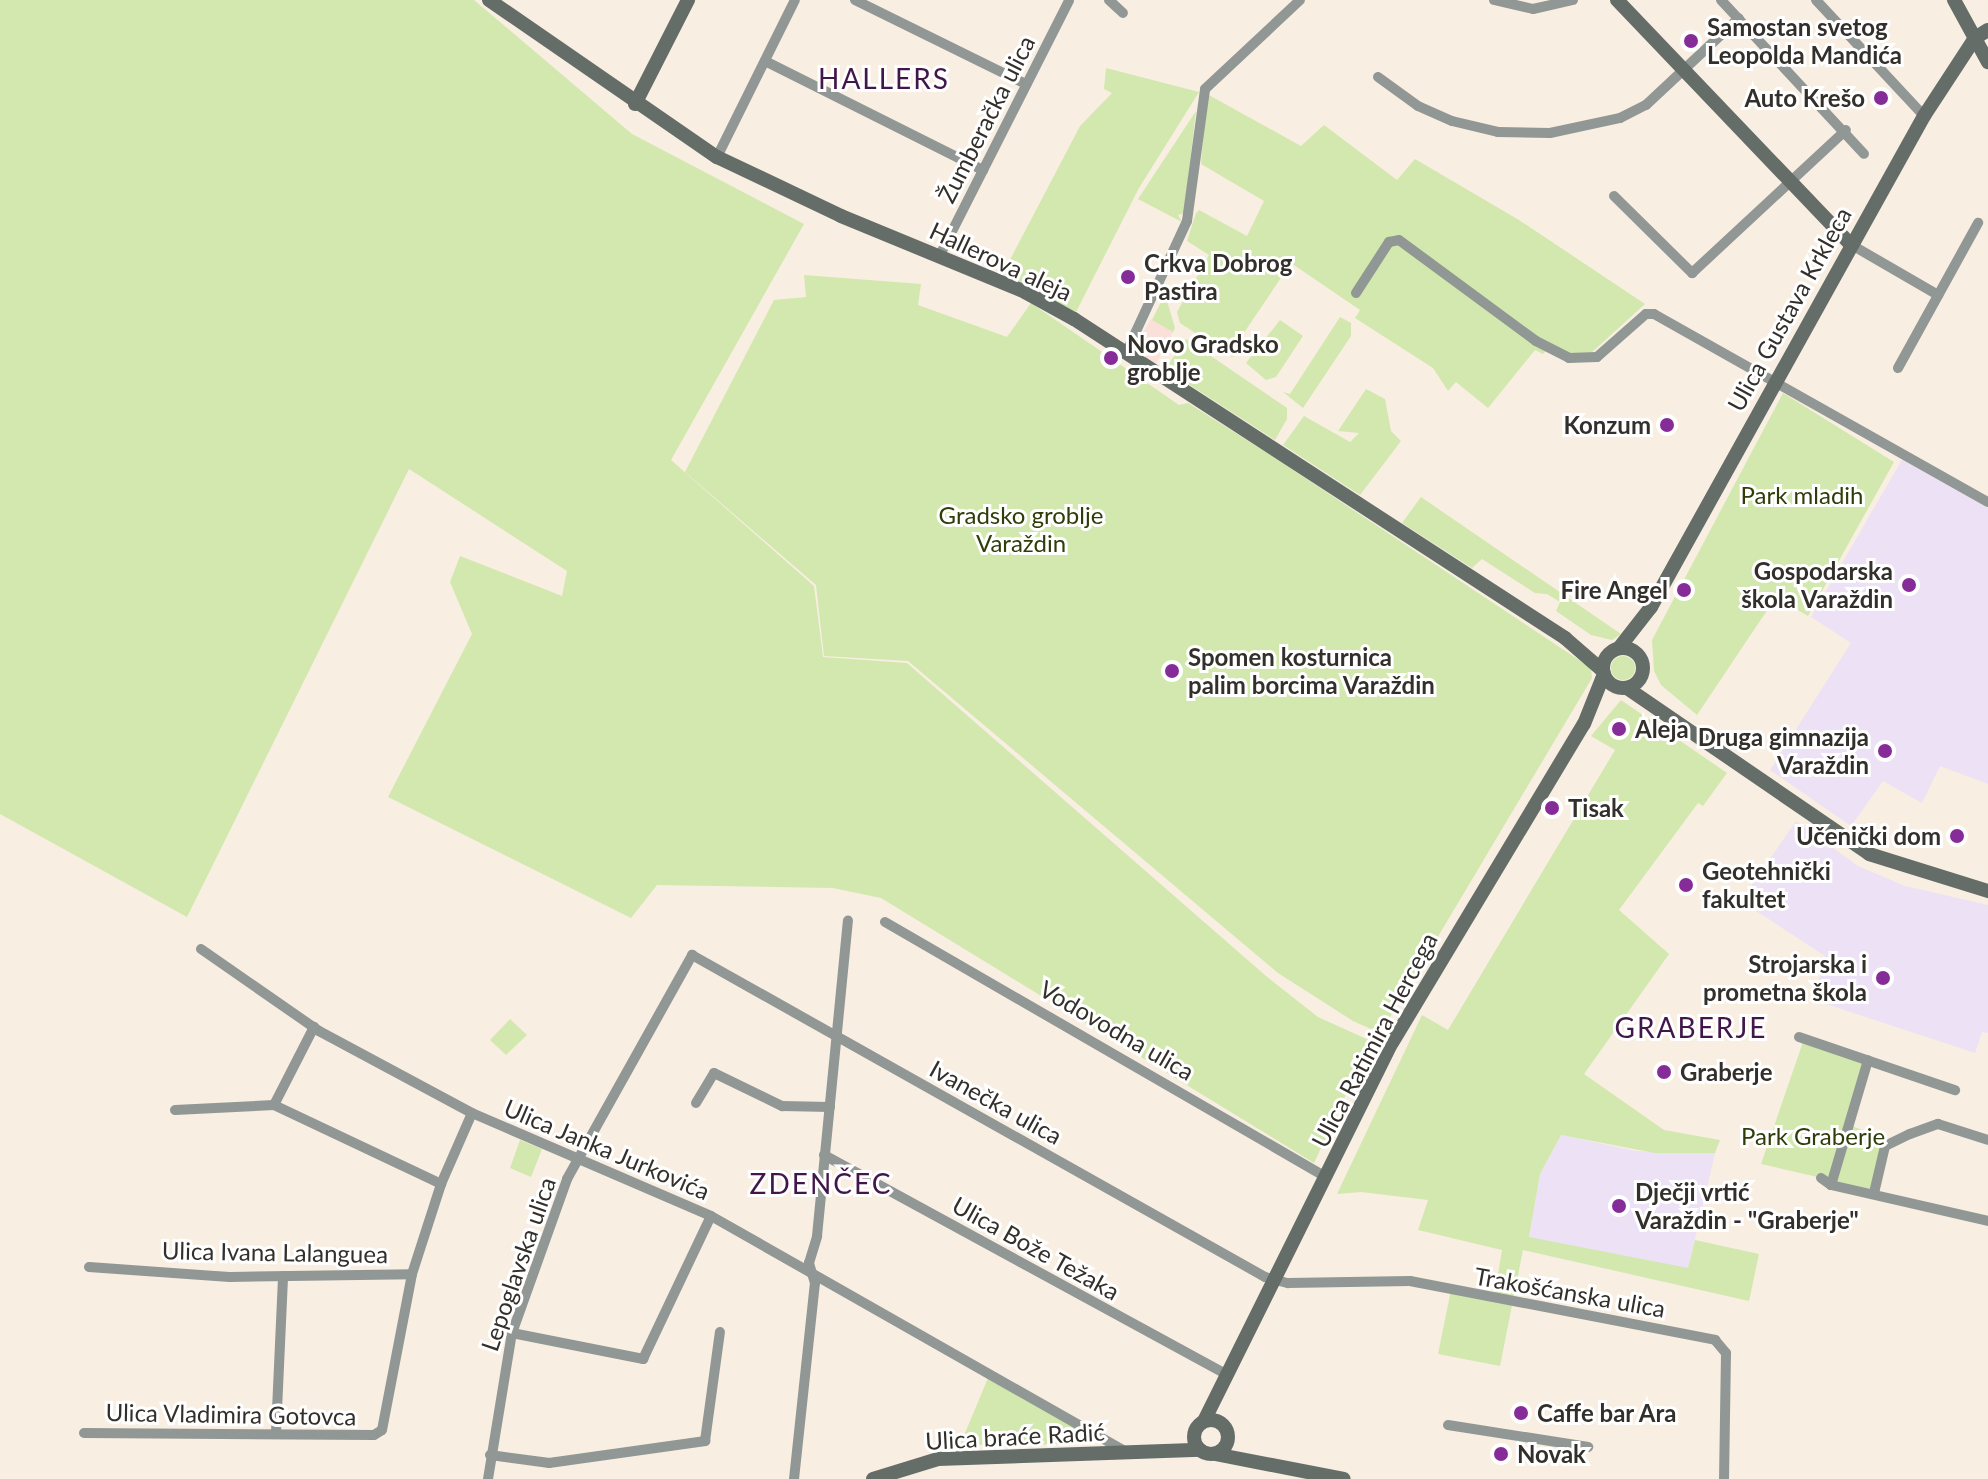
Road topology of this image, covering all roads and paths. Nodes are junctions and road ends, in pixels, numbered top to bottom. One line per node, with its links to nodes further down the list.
1 (489, 0): 22 (main road, Hallerova aleja)
2 (688, 0): 22 (main road)
3 (795, 0): 17 (street)
4 (855, 0): 21 (street)
5 (1068, 0): 21 (street, Žumberačka ulica)
6 (1109, 0): 14 (street)
7 (1300, 0): 35 (street)
8 (1494, 0): 9 (street)
9 (1573, 0)
10 (1617, 0): 19 (main road)
11 (1721, 0): 15 (street)
12 (1816, 0): 23 (street)
13 (1954, 0): 16 (main road)
14 (1123, 13)
15 (1739, 18): 19 (street); 24 (street)
16 (1982, 34): 18 (main road); 23 (main road, Ulica Gustava Krkleca)
17 (765, 61): 26 (street); 27 (street)
18 (1988, 62)
19 (1683, 71): 20 (street); 28 (main road)
20 (1378, 77)
21 (1026, 84): 27 (street, Žumberačka ulica)
22 (635, 104): 26 (main road, Hallerova aleja)
23 (1924, 116): 31 (main road, Ulica Gustava Krkleca)
24 (1846, 130): 25 (street); 28 (street)
25 (1864, 154)
26 (717, 157): 32 (main road, Hallerova aleja)
27 (983, 170): 32 (street, Žumberačka ulica)
28 (1787, 183): 29 (street); 31 (main road)
29 (1614, 196)
30 (1978, 223): 34 (street)
31 (1850, 244): 34 (street); 37 (main road, Ulica Gustava Krkleca)
32 (940, 255): 35 (main road, Hallerova aleja)
33 (1356, 293): 37 (street)
34 (1938, 295): 36 (street)
35 (1126, 353): 40 (main road, Hallerova aleja)
36 (1898, 368)
37 (1774, 382): 38 (street); 39 (main road, Ulica Gustava Krkleca)
38 (1988, 502)
39 (1651, 607): 41 (main road, Ulica Gustava Krkleca); 42 (main road, Ulica Gustava Krkleca)
40 (1565, 638): 41 (main road, Hallerova aleja); 43 (main road, Hallerova aleja)
41 (1616, 649): 42 (main road, Hallerova aleja); 43 (main road, Ulica Gustava Krkleca)
42 (1641, 665): 44 (main road, Ulica Ratimira Hercega); 45 (main road)
43 (1603, 672): 44 (main road, Hallerova aleja); 46 (main road, Ulica Ratimira Hercega)
44 (1624, 688): 45 (main road); 46 (main road, Ulica Ratimira Hercega)
45 (1680, 721): 47 (main road)
46 (1584, 724): 65 (main road, Ulica Ratimira Hercega)
47 (1988, 891)
48 (848, 921): 53 (street)
49 (885, 922): 65 (street, Vodovodna ulica)
50 (201, 949): 52 (street, Ulica Janka Jurkovića)
51 (698, 957): 53 (street, Ivanečka ulica); 64 (street, Lepoglavska ulica)
52 (314, 1027): 58 (street); 61 (street, Ulica Janka Jurkovića)
53 (835, 1035): 59 (street); 76 (street, Ivanečka ulica)
54 (1799, 1037): 55 (street)
55 (1868, 1060): 56 (street); 68 (street)
56 (1955, 1090)
57 (696, 1103): 59 (street)
58 (274, 1105): 60 (street); 67 (street)
59 (830, 1107): 63 (street)
60 (175, 1110)
61 (472, 1113): 64 (street, Ulica Janka Jurkovića); 67 (street, Ulica Vladimira Gotovca)
62 (1988, 1140): 69 (street)
63 (824, 1155): 73 (street); 79 (street, Ulica Bože Težaka)
64 (578, 1158): 70 (street, Ulica Janka Jurkovića); 78 (street, Lepoglavska ulica)
65 (1326, 1177): 76 (main road, Ulica Ratimira Hercega)
66 (1821, 1178): 68 (street)
67 (441, 1184): 74 (street, Ulica Vladimira Gotovca)
68 (1831, 1185): 69 (street)
69 (1874, 1193): 71 (street)
70 (711, 1216): 73 (street, Ulica Janka Jurkovića); 78 (street)
71 (1988, 1221)
72 (89, 1267): 75 (street, Ulica Ivana Lalanguea)
73 (813, 1273): 87 (street, Ulica Janka Jurkovića); 92 (street)
74 (412, 1274): 75 (street, Ulica Ivana Lalanguea); 83 (street, Ulica Vladimira Gotovca)
75 (283, 1276): 83 (street)
76 (1275, 1281): 79 (main road, Ulica Ratimira Hercega); 95 (street, Trakošćanska ulica)
77 (720, 1332): 89 (street)
78 (512, 1333): 89 (street, Lepoglavska ulica)
79 (1225, 1381): 81 (main road, Ulica Ratimira Hercega); 82 (main road)
80 (1448, 1425): 85 (street)
81 (1199, 1426): 82 (main road); 86 (main road, Ulica braće Radić); 88 (main road)
82 (1226, 1430): 88 (main road); 90 (main road, Ulica braće Radić)
83 (276, 1432): 84 (street, Ulica Vladimira Gotovca)
84 (84, 1433)
85 (1588, 1447)
86 (1163, 1450): 87 (main road, Ulica braće Radić); 88 (main road, Ulica braće Radić)
87 (1127, 1452): 93 (main road, Ulica braće Radić)
88 (1207, 1452): 90 (main road, Ulica braće Radić)
89 (490, 1455): 91 (street, Lepoglavska ulica)
90 (1264, 1462): 94 (main road, Ulica braće Radić)
91 (488, 1479)
92 (794, 1479)
93 (873, 1479)
94 (1344, 1479)
95 (1724, 1479)

